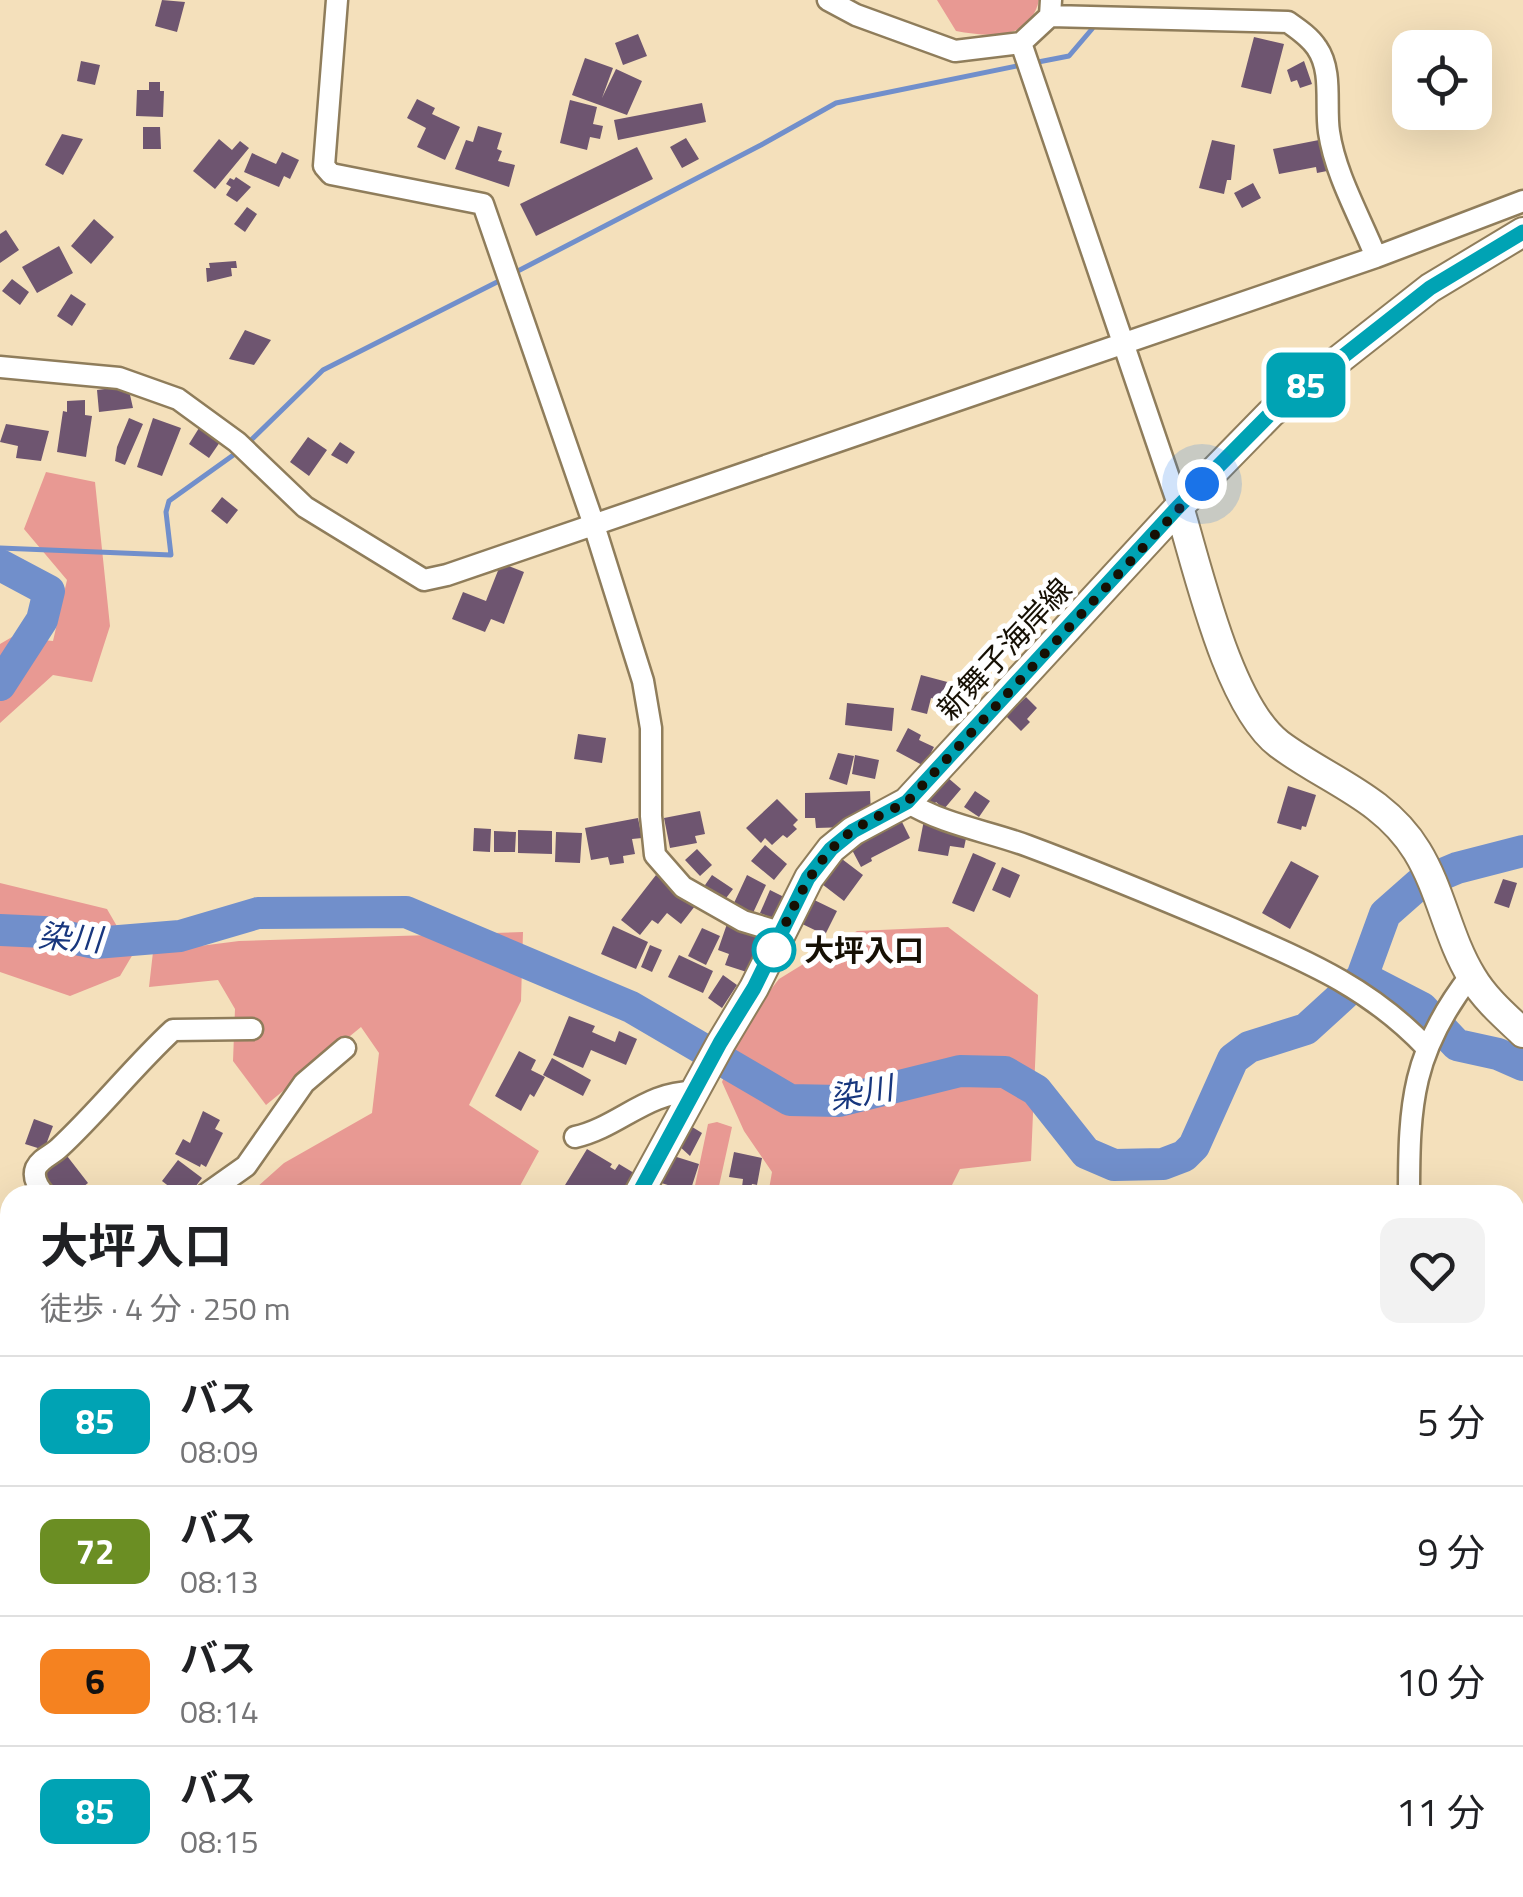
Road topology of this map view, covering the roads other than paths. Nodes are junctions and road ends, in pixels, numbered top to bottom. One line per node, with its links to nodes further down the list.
1 (338, 0): 11 (street)
2 (828, 0): 4 (street)
3 (1050, 8): 4 (street); 7 (street)
4 (1022, 43): 8 (street)
5 (1523, 201): 7 (street)
6 (1523, 232): 10 (main road, 新舞子海岸線)
7 (1376, 256): 8 (street)
8 (1121, 344): 10 (street); 11 (street)
9 (0, 366): 11 (street)
10 (1178, 507): 12 (main road, 新舞子海岸線); 14 (main road)
11 (593, 522): 13 (street)
12 (907, 802): 13 (main road, 新舞子海岸線); 17 (street)
13 (782, 932): 19 (main road, 新舞子海岸線)
14 (1470, 976): 16 (main road); 17 (street)
15 (252, 1030): 21 (street)
16 (1523, 1033)
17 (1428, 1042): 24 (street)
18 (345, 1048): 22 (street)
19 (698, 1084): 20 (street); 23 (main road, 新舞子海岸線)
20 (576, 1137)
21 (37, 1185)
22 (219, 1185)
23 (643, 1185)
24 (1409, 1185)

